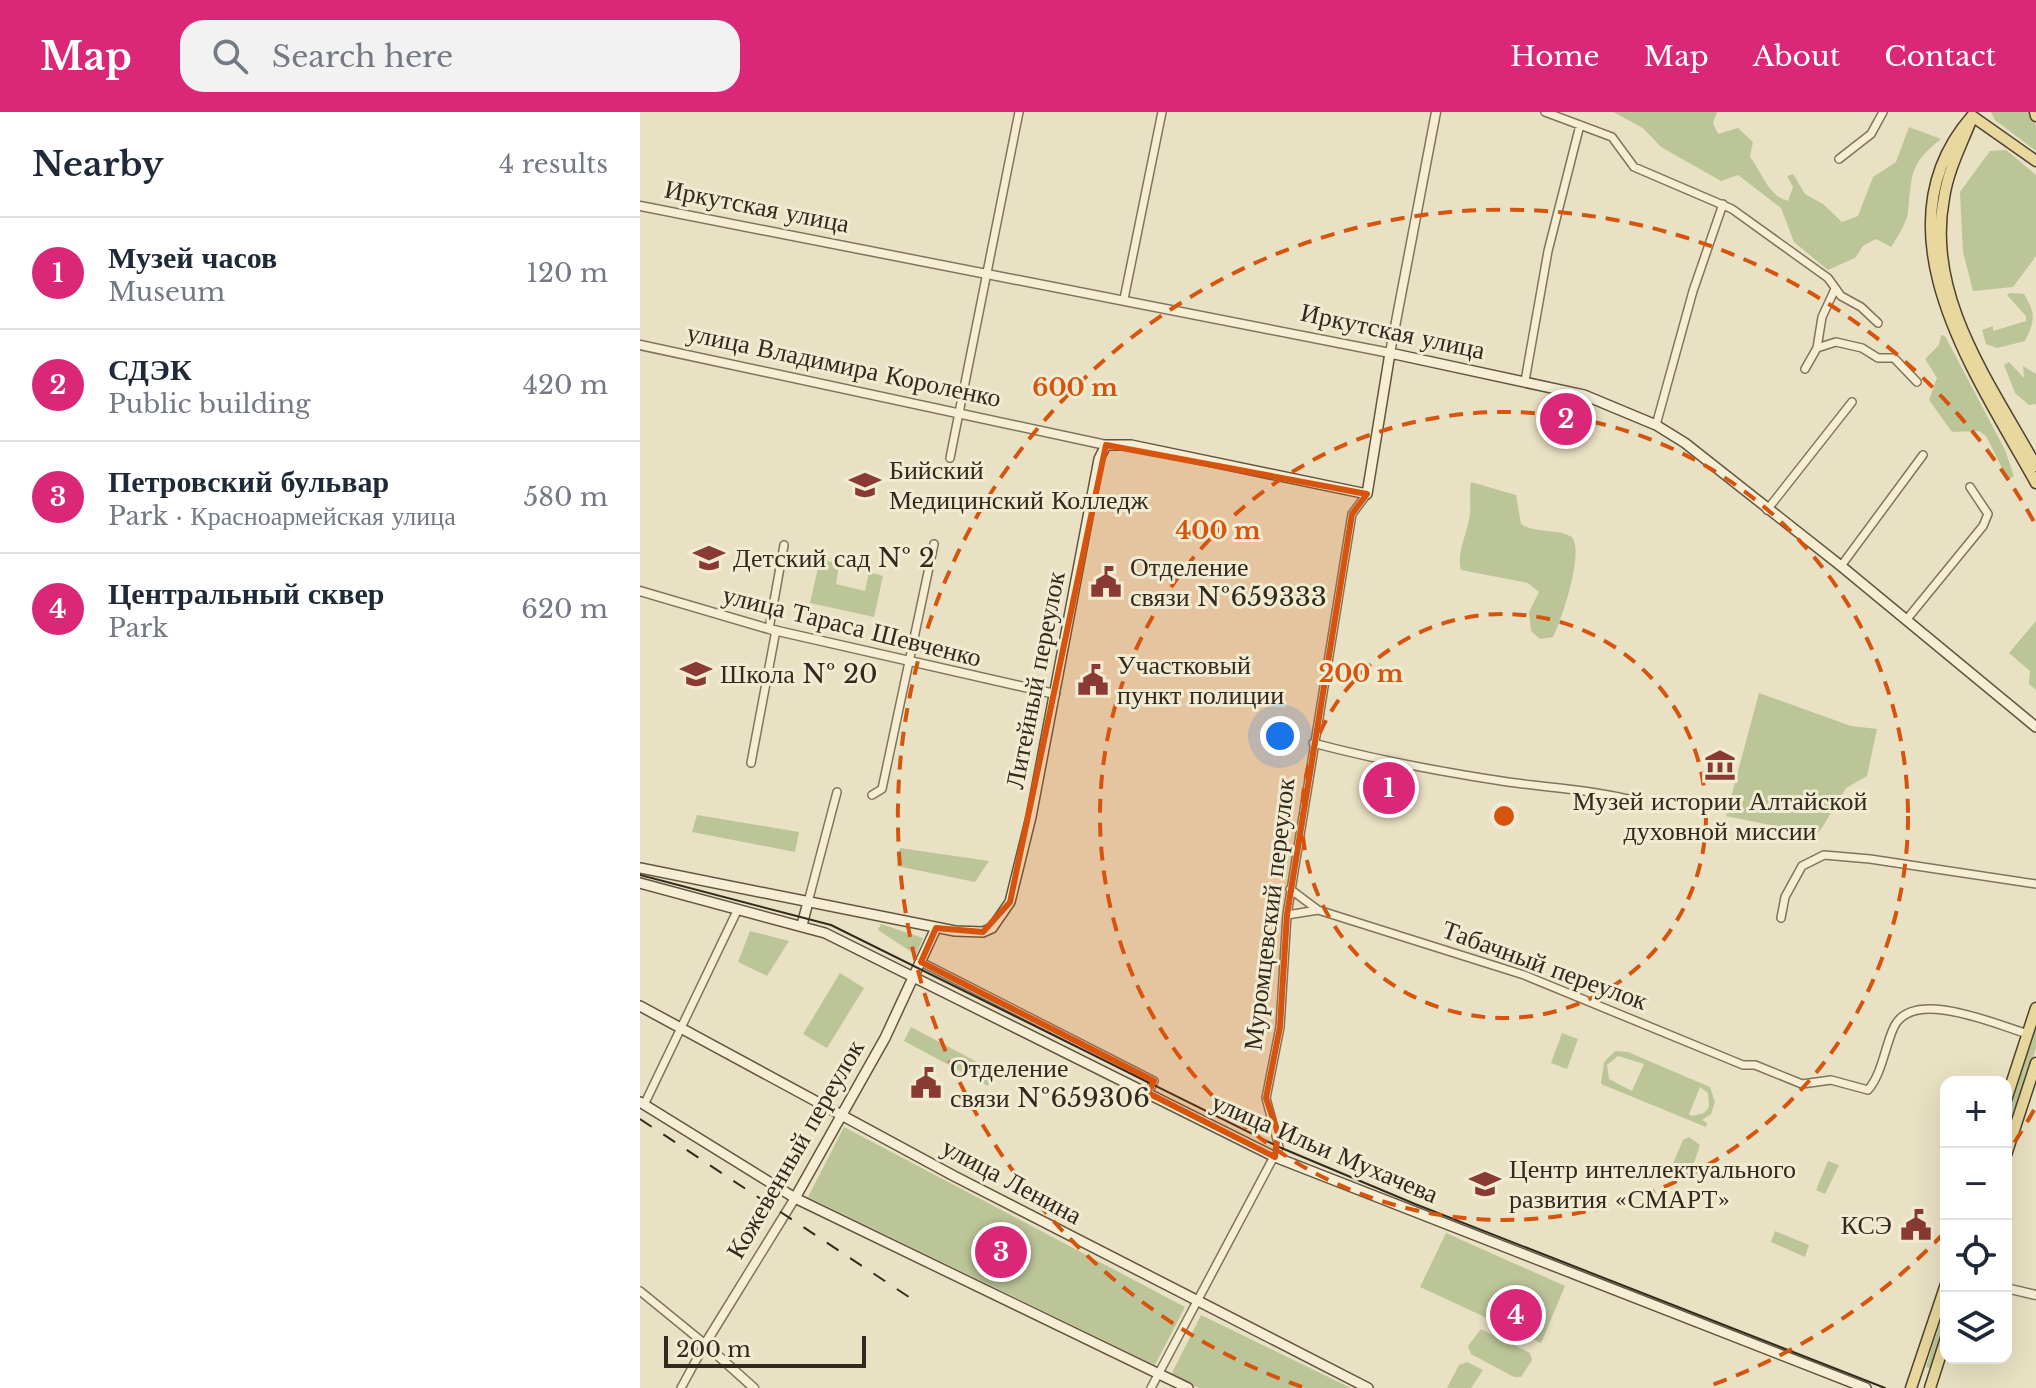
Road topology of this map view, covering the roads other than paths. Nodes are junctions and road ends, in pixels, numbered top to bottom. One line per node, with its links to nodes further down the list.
1 (1019, 112): 12 (street)
2 (1162, 112): 14 (street)
3 (1436, 112): 18 (street, Муромцевский переулок)
4 (1545, 112): 7 (street)
5 (1883, 112): 8 (street)
6 (1971, 113): 9 (main road); 28 (main road); 29 (main road)
7 (1580, 125): 10 (street); 20 (street)
8 (1839, 159)
9 (2036, 161)
10 (1723, 204): 13 (street); 24 (street)
11 (640, 206): 12 (street, Иркутская улица)
12 (987, 272): 14 (street, Иркутская улица); 23 (street)
13 (1835, 289): 15 (street); 17 (street)
14 (1124, 299): 18 (street, Иркутская улица)
15 (1878, 323)
16 (640, 345): 23 (street, улица Владимира Короленко)
17 (1817, 348): 19 (street); 21 (street)
18 (1390, 353): 20 (main road, Иркутская улица); 31 (main road, Муромцевский переулок)
19 (1805, 369)
20 (1525, 381): 24 (main road, Иркутская улица)
21 (1917, 382)
22 (1852, 402): 32 (street)
23 (959, 411): 25 (street, улица Владимира Короленко); 27 (street)
24 (1656, 425): 32 (main road, Иркутская улица)
25 (1106, 445): 31 (main road, улица Владимира Короленко); 40 (main road, Литейный переулок)
26 (1923, 455): 35 (street)
27 (950, 458)
28 (2036, 466)
29 (2036, 483)
30 (1970, 487): 37 (street)
31 (1367, 494): 42 (street, Муромцевский переулок)
32 (1767, 510): 35 (main road, Иркутская улица)
33 (934, 544): 39 (street)
34 (784, 545): 38 (street)
35 (1841, 566): 37 (main road, Иркутская улица)
36 (640, 591): 38 (street, улица Тараса Шевченко)
37 (1907, 619): 41 (main road, Иркутская улица)
38 (772, 630): 39 (street, улица Тараса Шевченко); 43 (street)
39 (909, 662): 40 (street, улица Тараса Шевченко); 45 (street)
40 (1055, 694): 57 (main road, Литейный переулок)
41 (2036, 727)
42 (1313, 743): 46 (street); 50 (street, Муромцевский переулок)
43 (751, 763)
44 (837, 792): 51 (street)
45 (872, 795)
46 (1636, 801)
47 (640, 868): 51 (main road)
48 (640, 883): 52 (main road, улица Ильи Мухачева)
49 (2036, 884): 55 (street)
50 (1290, 889): 53 (street, Табачный переулок); 54 (street, Муромцевский переулок)
51 (808, 902): 56 (main road); 57 (main road)
52 (738, 909): 56 (main road, улица Ильи Мухачева); 62 (street)
53 (1318, 910): 54 (street, Табачный переулок); 63 (street, Табачный переулок)
54 (1287, 915): 70 (street, Муромцевский переулок)
55 (1781, 918)
56 (802, 925): 59 (main road, улица Ильи Мухачева)
57 (936, 928): 58 (main road, Кожевенный переулок)
58 (921, 962): 59 (main road, Кожевенный переулок); 66 (street)
59 (915, 977): 66 (main road, улица Ильи Мухачева); 68 (main road, Кожевенный переулок)
60 (640, 1006): 62 (main road, улица Ленина)
61 (2036, 1008): 63 (main road)
62 (680, 1026): 67 (street); 68 (main road, улица Ленина)
63 (2028, 1034): 65 (main road)
64 (2036, 1063): 69 (main road)
65 (2012, 1082)
66 (1148, 1093): 70 (main road, улица Ильи Мухачева)
67 (642, 1104): 71 (main road)
68 (842, 1114): 71 (main road, Кожевенный переулок); 76 (main road, улица Ленина)
69 (2008, 1148)
70 (1275, 1157): 76 (street); 85 (main road, улица Ильи Мухачева)
71 (795, 1198): 77 (street, Кожевенный переулок); 79 (main road)
72 (2012, 1289): 75 (street)
73 (640, 1291): 77 (street)
74 (1943, 1292): 86 (main road)
75 (2036, 1295)
76 (1195, 1302): 79 (street); 84 (main road, улица Ленина)
77 (705, 1344): 80 (street, Кожевенный переулок); 81 (street)
78 (1940, 1357): 87 (main road)
79 (1158, 1373): 82 (street); 83 (main road)
80 (681, 1388)
81 (754, 1388)
82 (1151, 1388)
83 (1188, 1388)
84 (1368, 1388)
85 (1866, 1388)
86 (1911, 1388)
87 (1930, 1388)

